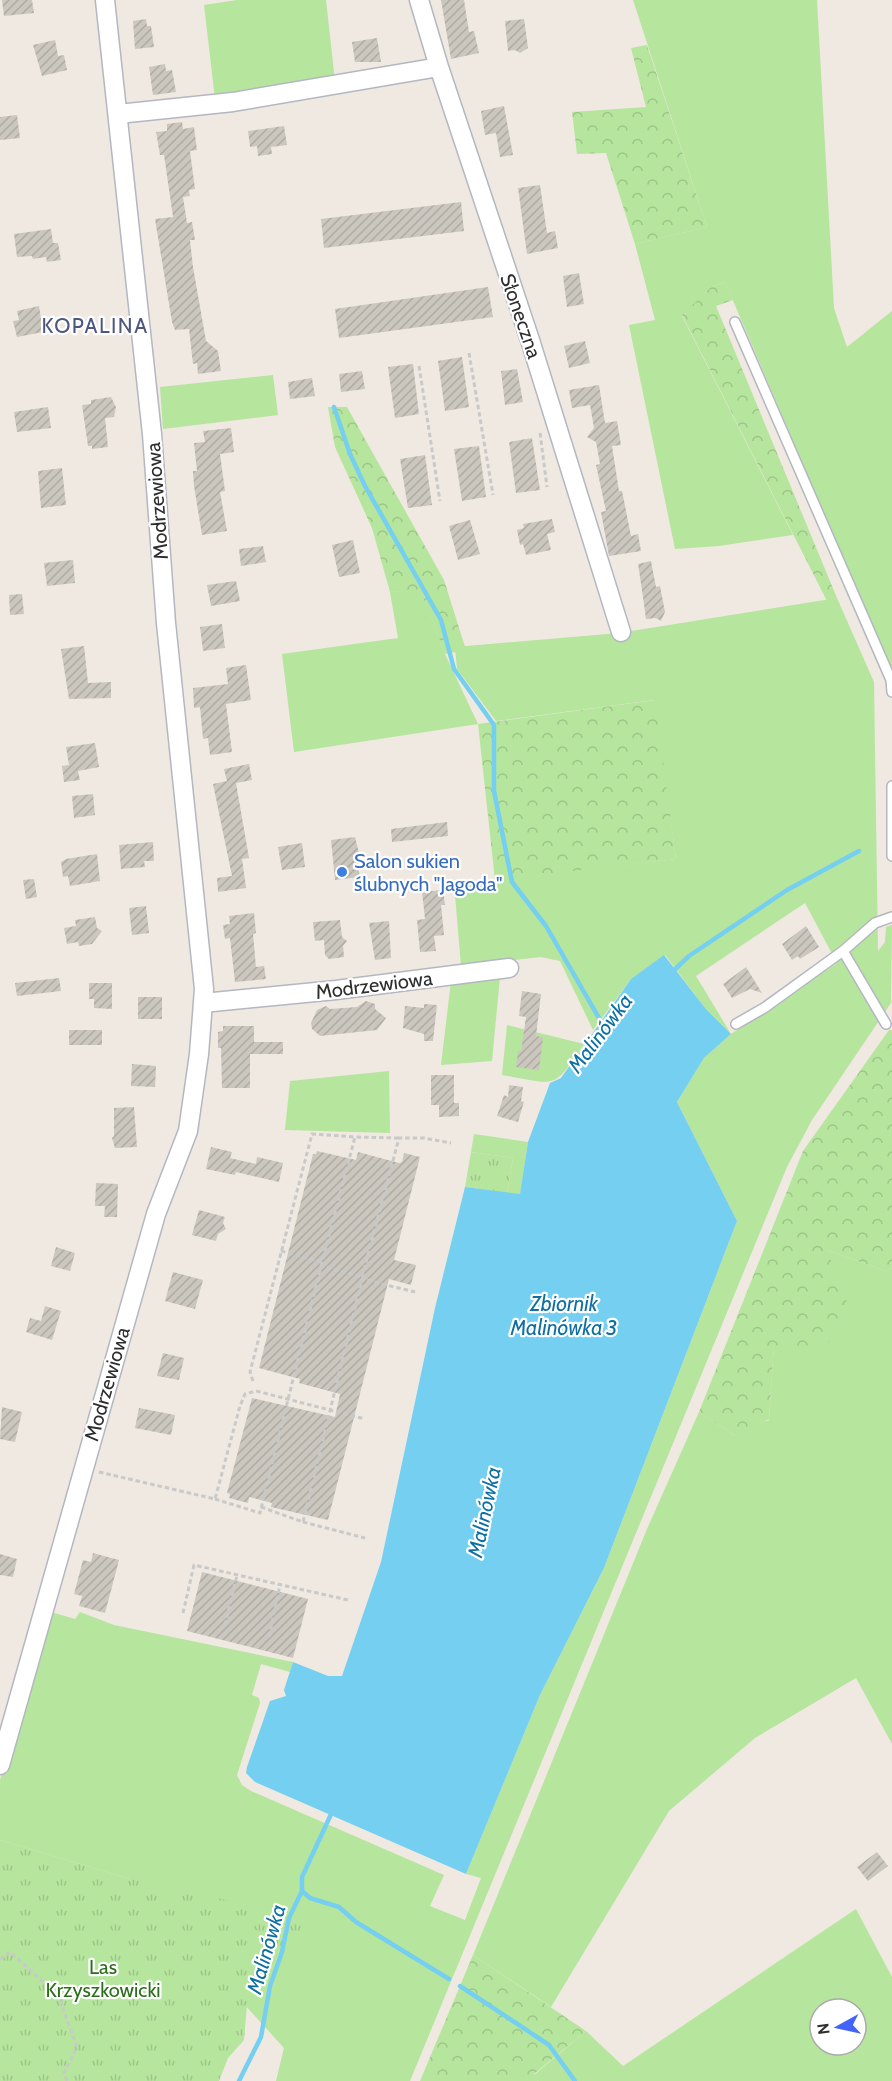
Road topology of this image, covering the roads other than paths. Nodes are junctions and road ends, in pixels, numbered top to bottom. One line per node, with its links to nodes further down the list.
1 (105, 0): 4 (street, Modrzewiowa)
2 (419, 0): 3 (street, Słoneczna)
3 (439, 67): 4 (street); 6 (street, Słoneczna)
4 (118, 114): 13 (street, Modrzewiowa)
5 (735, 322): 7 (lane)
6 (621, 632)
7 (892, 692)
8 (892, 786): 9 (lane)
9 (892, 856)
10 (889, 918): 11 (lane)
11 (843, 951): 14 (lane); 15 (lane)
12 (509, 968): 13 (street, Modrzewiowa)
13 (203, 1003): 16 (street, Modrzewiowa)
14 (736, 1024)
15 (886, 1024)
16 (0, 1764)

